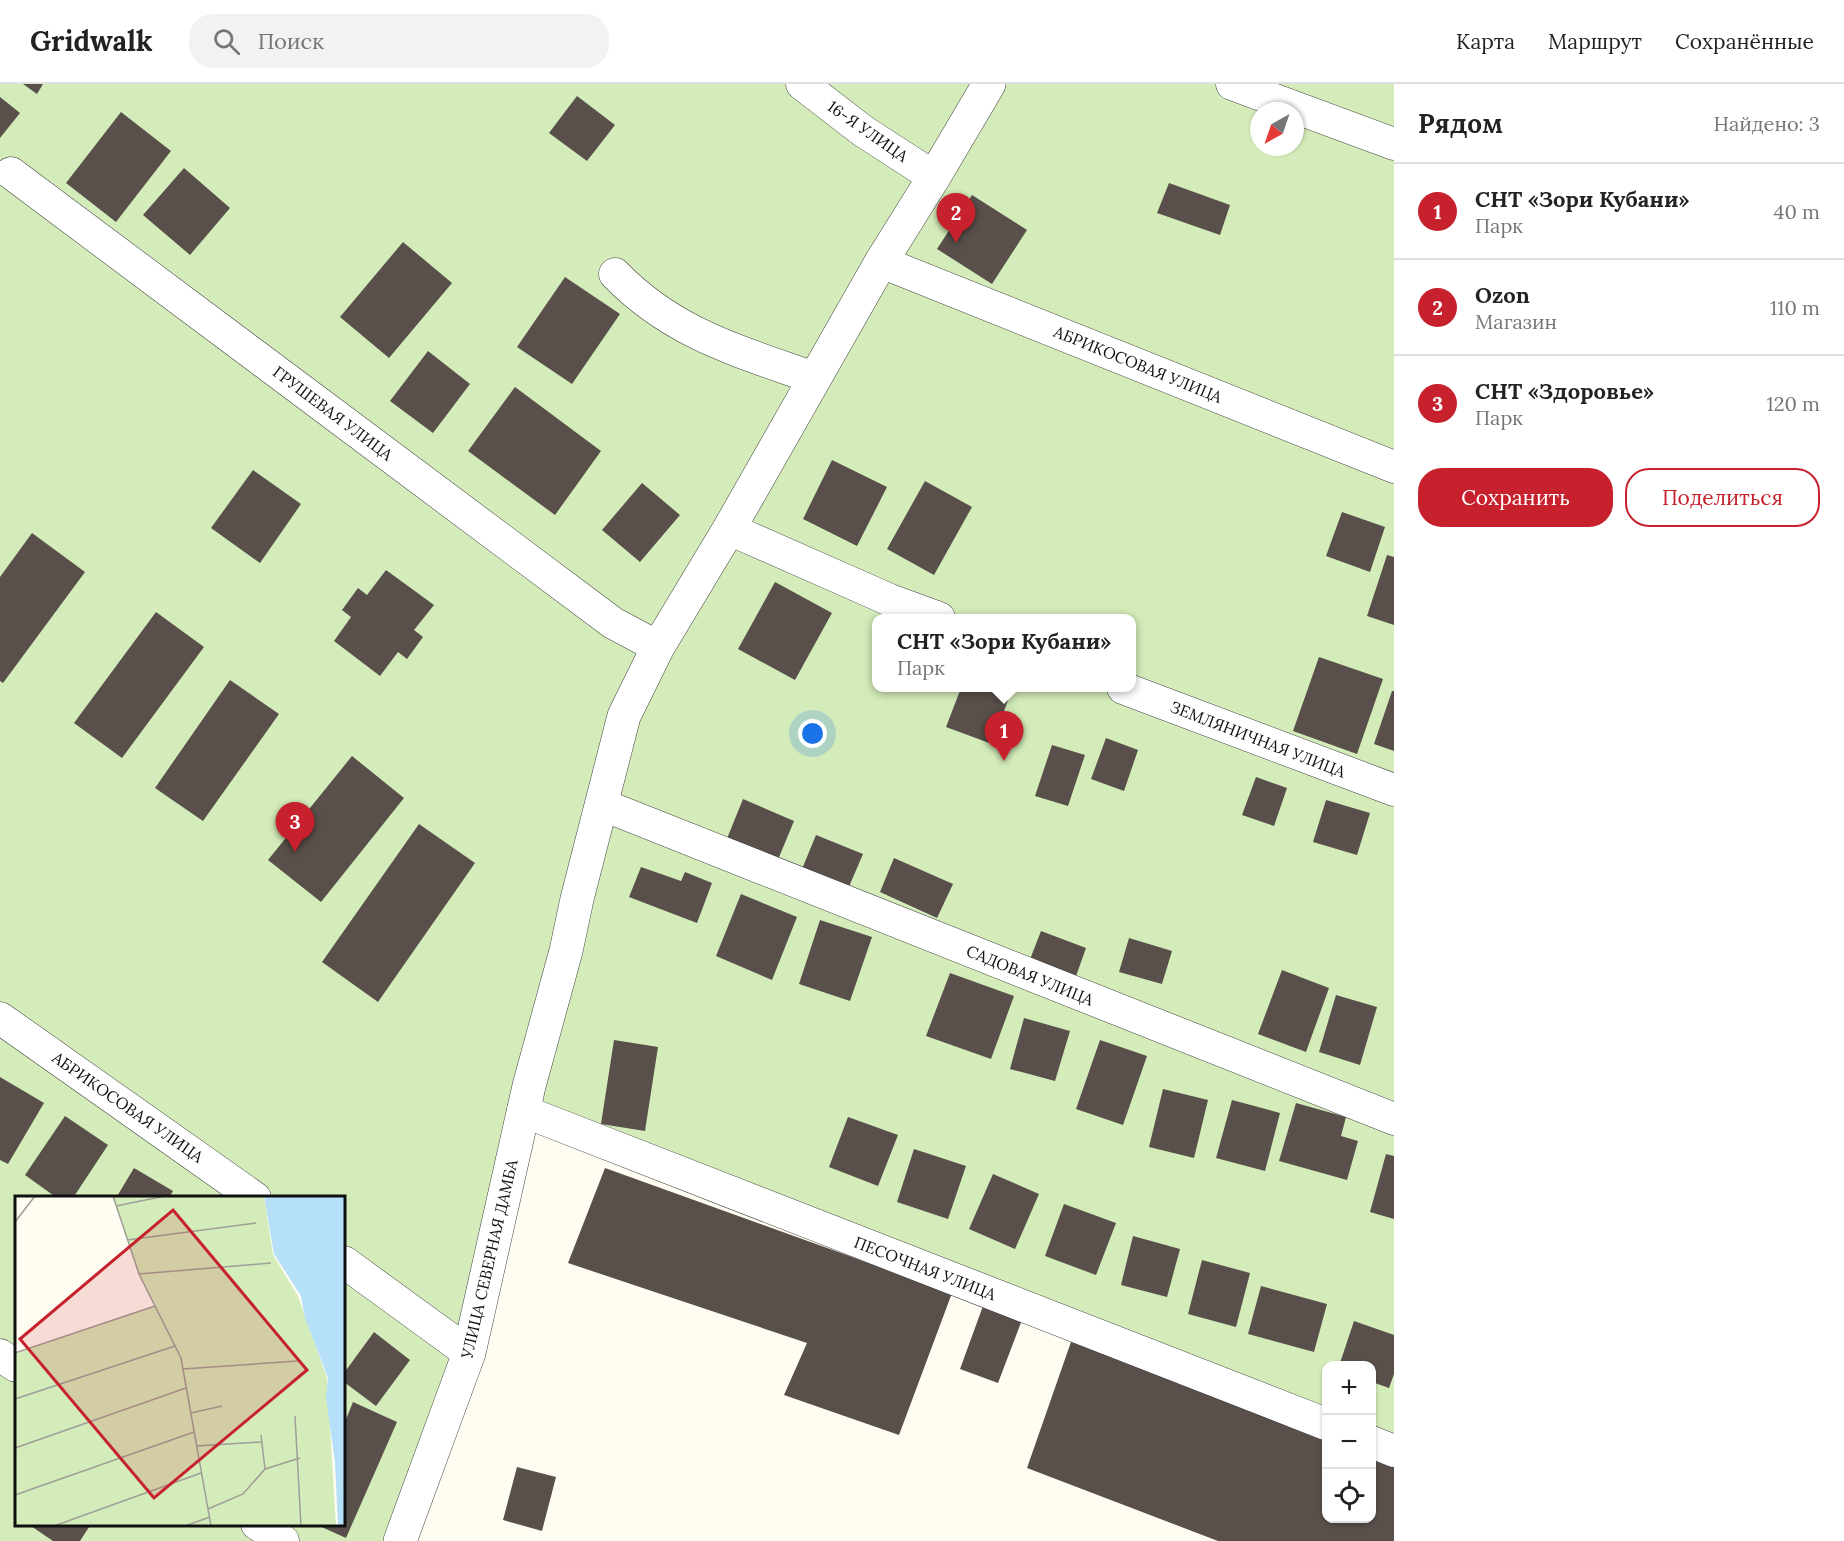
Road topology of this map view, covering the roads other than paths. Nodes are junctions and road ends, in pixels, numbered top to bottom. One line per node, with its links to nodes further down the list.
1 (802, 84): 6 (street, 16-Я УЛИЦА)
2 (989, 84): 6 (street, УЛИЦА СЕВЕРНАЯ ДАМБА)
3 (1232, 84): 4 (street)
4 (1394, 144)
5 (11, 173): 13 (street, ГРУШЕВАЯ УЛИЦА)
6 (934, 177): 7 (street, УЛИЦА СЕВЕРНАЯ ДАМБА)
7 (881, 262): 9 (street, УЛИЦА СЕВЕРНАЯ ДАМБА); 10 (street, АБРИКОСОВАЯ УЛИЦА)
8 (615, 274): 9 (street)
9 (814, 378): 11 (street, УЛИЦА СЕВЕРНАЯ ДАМБА)
10 (1394, 467)
11 (729, 529): 12 (street); 13 (street, УЛИЦА СЕВЕРНАЯ ДАМБА)
12 (928, 614)
13 (658, 647): 16 (street, УЛИЦА СЕВЕРНАЯ ДАМБА)
14 (1136, 692): 15 (street, ЗЕМЛЯНИЧНАЯ УЛИЦА)
15 (1394, 790)
16 (603, 806): 18 (street, УЛИЦА СЕВЕРНАЯ ДАМБА); 19 (street, САДОВАЯ УЛИЦА)
17 (0, 1018): 20 (street, АБРИКОСОВАЯ УЛИЦА)
18 (523, 1111): 22 (street, УЛИЦА СЕВЕРНАЯ ДАМБА); 25 (street, ПЕСОЧНАЯ УЛИЦА)
19 (1394, 1119)
20 (254, 1196)
21 (345, 1263): 22 (street)
22 (469, 1353): 30 (street, УЛИЦА СЕВЕРНАЯ ДАМБА)
23 (0, 1355): 24 (street)
24 (15, 1365)
25 (1322, 1422)
26 (1376, 1444): 27 (street)
27 (1394, 1451)
28 (260, 1526): 29 (street)
29 (283, 1541)
30 (400, 1541)

